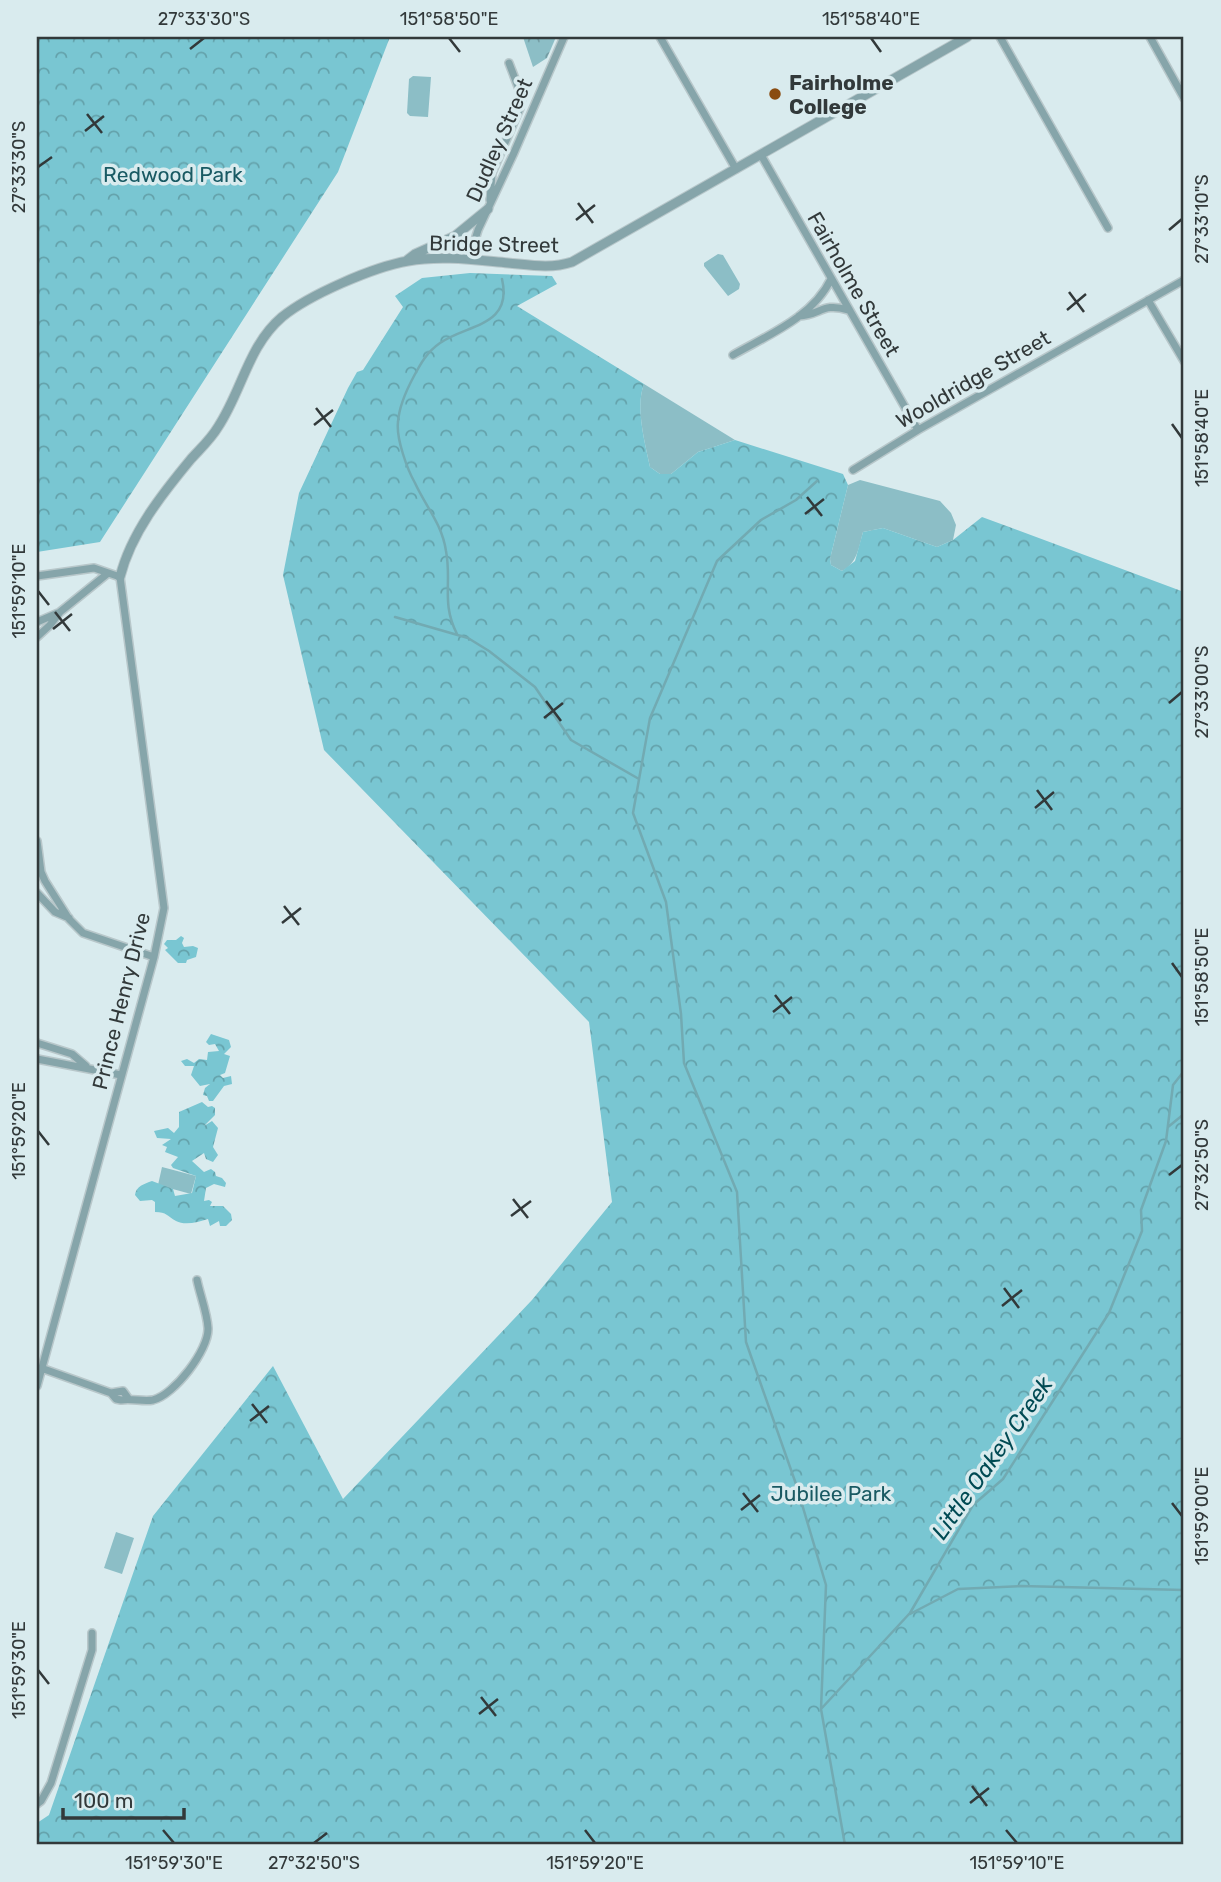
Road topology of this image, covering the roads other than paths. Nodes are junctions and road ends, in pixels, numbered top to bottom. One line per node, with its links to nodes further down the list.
1 (564, 37): 10 (street, Dudley Street)
2 (660, 37): 9 (street)
3 (967, 37): 8 (street, Bridge Street)
4 (1000, 37): 11 (street)
5 (1150, 37): 7 (street)
6 (509, 63): 10 (street)
7 (1184, 98)
8 (761, 155): 9 (street, Bridge Street); 14 (street, Fairholme Street)
9 (736, 169): 12 (street, Bridge Street)
10 (489, 207): 12 (street, Dudley Street); 13 (street)
11 (1108, 228)
12 (470, 259): 13 (street, Bridge Street)
13 (405, 262): 25 (street, Bridge Street)
14 (831, 279): 17 (street, Fairholme Street); 18 (street)
15 (1184, 280): 16 (street, Wooldridge Street)
16 (1147, 300): 20 (street); 21 (street, Wooldridge Street)
17 (849, 310): 18 (street); 21 (street, Fairholme Street)
18 (799, 316): 19 (street)
19 (733, 355)
20 (1184, 361)
21 (918, 430): 22 (street, Wooldridge Street)
22 (853, 470)
23 (107, 574): 24 (street); 25 (street); 26 (street)
24 (37, 576)
25 (120, 577): 32 (street, Prince Henry Drive)
26 (60, 612): 27 (street); 28 (street)
27 (37, 622)
28 (37, 637)
29 (37, 841): 31 (street)
30 (37, 893): 31 (street)
31 (69, 919): 32 (street)
32 (154, 957): 36 (street, Prince Henry Drive)
33 (37, 1043): 35 (street)
34 (37, 1059): 35 (street)
35 (86, 1067): 36 (street)
36 (121, 1075): 38 (street, Prince Henry Drive)
37 (197, 1280): 38 (street)
38 (41, 1368): 39 (street, Prince Henry Drive)
39 (37, 1386)
40 (92, 1633): 41 (street)
41 (37, 1804)

